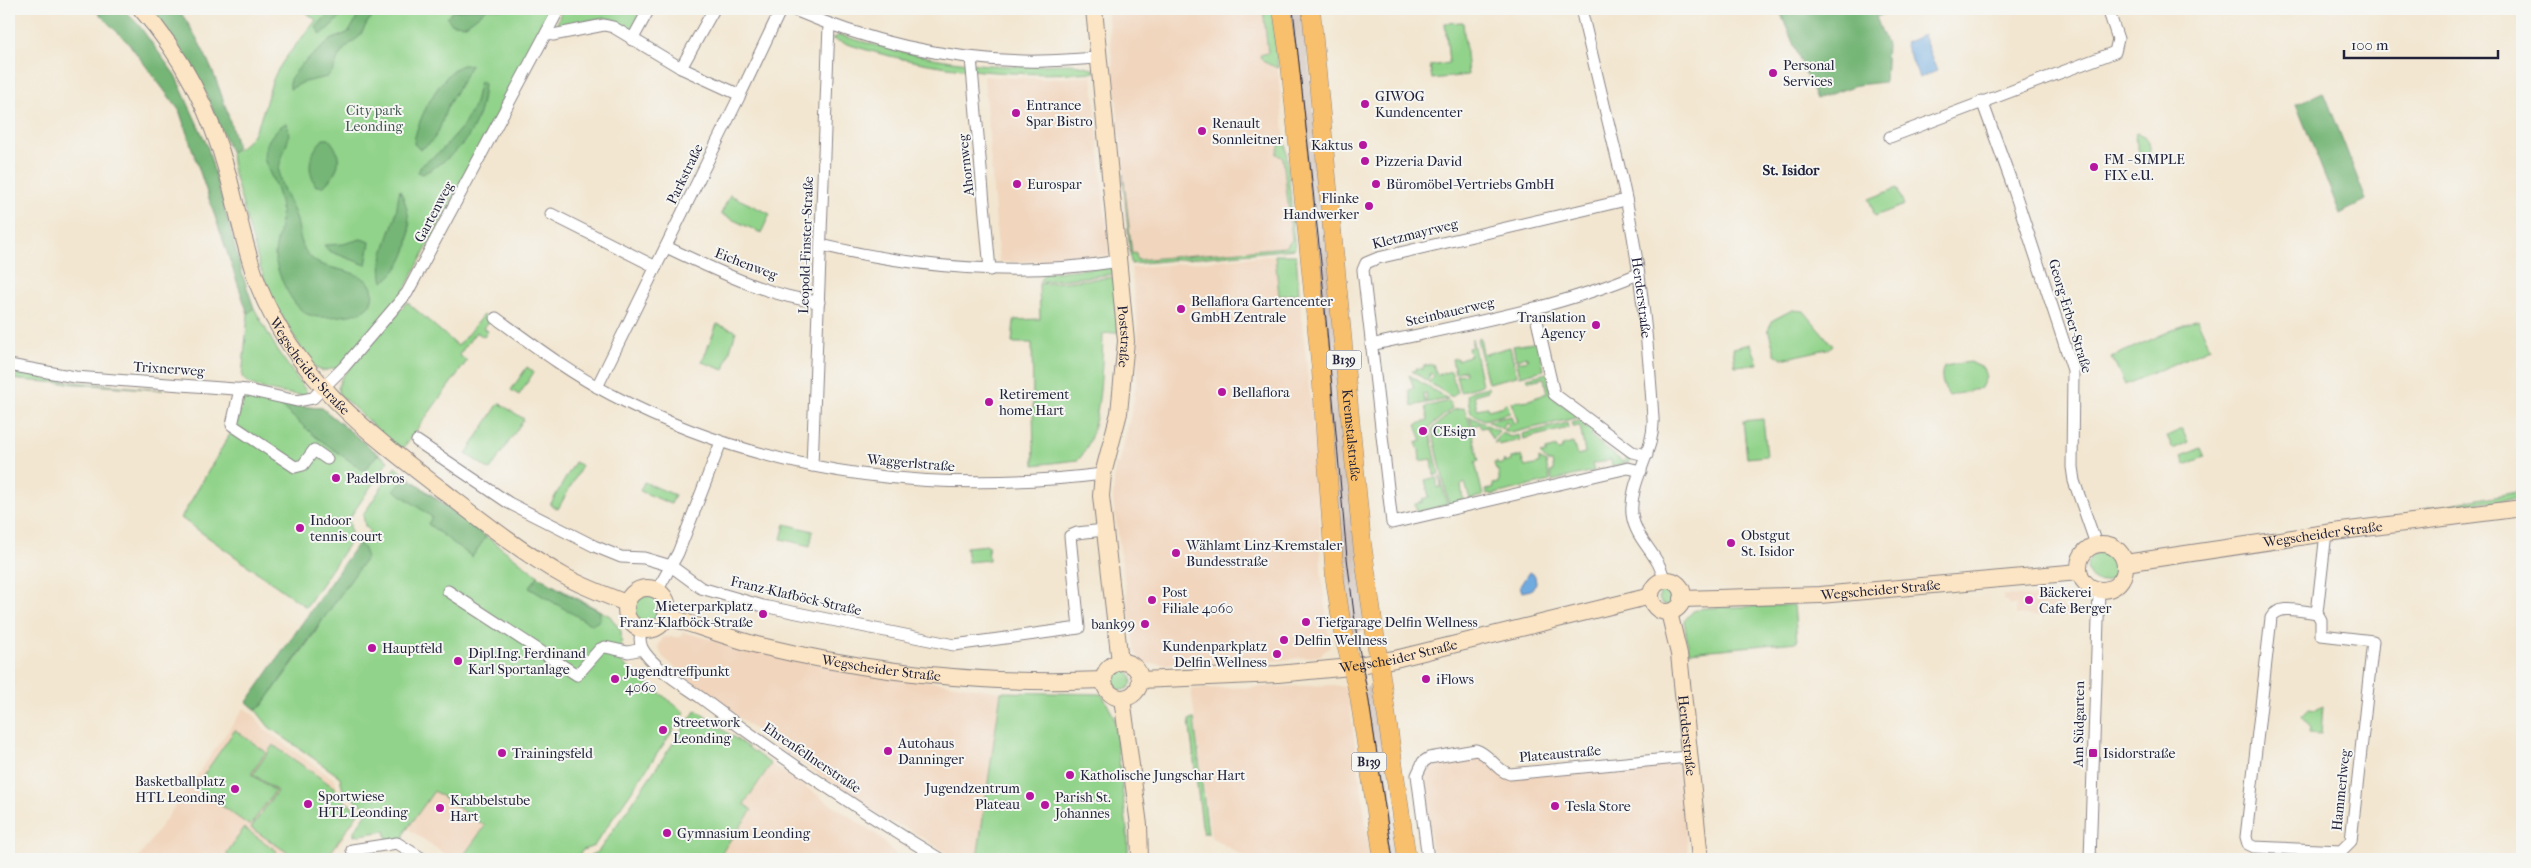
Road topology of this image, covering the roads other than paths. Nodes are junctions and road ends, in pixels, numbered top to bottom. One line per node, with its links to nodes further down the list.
1 (141, 9): 36 (street, Wegscheider Straße)
2 (559, 9): 13 (street, Gartenweg)
3 (649, 9): 14 (street)
4 (714, 9): 17 (street)
5 (781, 9): 18 (street, Parkstraße)
6 (792, 9): 12 (street)
7 (1094, 9): 16 (street, Poststraße)
8 (1282, 9): 65 (main road, Kremstalstraße / B139)
9 (1311, 9): 64 (main road, Kremstalstraße / B139)
10 (1581, 9): 21 (street, Herderstraße)
11 (2108, 9): 19 (street)
12 (829, 25): 15 (street); 23 (street, Leopold-Finster-Straße)
13 (547, 32): 14 (street); 36 (street, Gartenweg)
14 (632, 40): 17 (street)
15 (971, 58): 16 (street); 27 (street, Ahornweg)
16 (1099, 58): 25 (street, Poststraße)
17 (681, 68): 18 (street)
18 (740, 95): 24 (street, Parkstraße)
19 (1982, 101): 20 (street); 47 (street, Georg-Erber-Straße)
20 (1890, 137)
21 (1626, 200): 28 (street, Herderstraße); 32 (street, Kletzmayrweg)
22 (551, 214): 26 (street)
23 (821, 245): 27 (street); 29 (street, Leopold-Finster-Straße)
24 (666, 247): 26 (street, Parkstraße); 29 (street, Eichenweg)
25 (1120, 261): 27 (street); 43 (street, Poststraße)
26 (656, 267): 34 (street, Parkstraße)
27 (990, 270)
28 (1638, 274): 30 (street, Steinbauerweg); 39 (street, Herderstraße)
29 (819, 302): 41 (street, Leopold-Finster-Straße)
30 (1534, 308): 32 (street, Steinbauerweg); 39 (street)
31 (496, 318): 34 (street, Waggerlstraße)
32 (1371, 345): 42 (street, Kletzmayrweg)
33 (9, 365): 35 (street, Trixnerweg)
34 (597, 387): 38 (street, Waggerlstraße)
35 (240, 389): 36 (street, Trixnerweg); 40 (street)
36 (323, 389): 57 (street, Wegscheider Straße)
37 (417, 441): 49 (street, Franz-Klafböck-Straße)
38 (720, 442): 41 (street, Waggerlstraße); 49 (street)
39 (1647, 455): 42 (street, Herderstraße)
40 (327, 459)
41 (812, 466): 43 (street, Waggerlstraße)
42 (1641, 471): 51 (street, Herderstraße)
43 (1103, 474): 45 (street, Poststraße)
44 (2522, 508): 46 (street, Wegscheider Straße)
45 (1104, 530): 49 (street, Franz-Klafböck-Straße); 63 (street, Poststraße)
46 (2326, 533): 48 (street, Wegscheider Straße); 59 (street, Hammerlweg)
47 (2096, 544): 48 (street); 50 (street)
48 (2125, 563): 52 (street)
49 (671, 566): 54 (street)
50 (2079, 572): 52 (street); 56 (street, Wegscheider Straße)
51 (1664, 581): 55 (street); 56 (street)
52 (2099, 590): 78 (street, Am Südgarten)
53 (448, 591): 62 (street)
54 (657, 591): 57 (street); 60 (street)
55 (1651, 596): 58 (street); 64 (street, Wegscheider Straße)
56 (1682, 599): 58 (street)
57 (626, 603): 61 (street)
58 (1669, 612): 69 (street, Herderstraße)
59 (2317, 613): 59 (street, Hammerlweg)
60 (666, 616): 61 (street); 66 (street, Wegscheider Straße)
61 (642, 629): 62 (street)
62 (642, 648): 72 (street, Ehrenfellnerstraße)
63 (1120, 662): 66 (street); 67 (street)
64 (1380, 662): 65 (street, Wegscheider Straße); 75 (main road, Kremstalstraße / B139)
65 (1351, 666): 67 (street, Wegscheider Straße); 74 (main road, B139)
66 (1104, 680): 68 (street)
67 (1140, 680): 68 (street)
68 (1122, 698): 73 (street)
69 (1688, 757): 76 (street, Plateaustraße); 77 (street, Herderstraße)
70 (352, 850): 71 (street)
71 (423, 859)
72 (940, 859)
73 (1140, 859)
74 (1383, 859)
75 (1407, 859)
76 (1428, 859)
77 (1700, 859)
78 (2090, 859)

